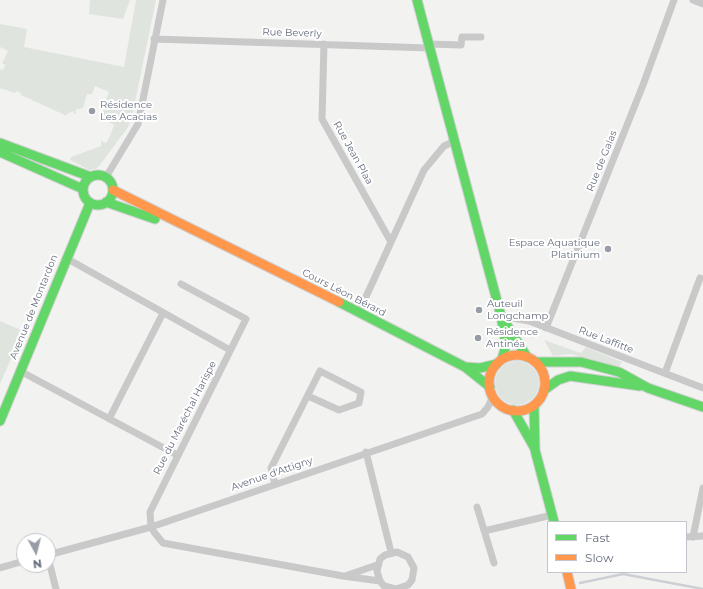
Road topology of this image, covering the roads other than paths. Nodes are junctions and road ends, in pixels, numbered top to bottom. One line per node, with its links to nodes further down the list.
1 (163, 0): 7 (street)
2 (417, 0): 9 (main road)
3 (674, 0): 27 (street, Rue de Galas)
4 (693, 0): 5 (street)
5 (703, 4)
6 (481, 37): 9 (street, Rue Beverly)
7 (154, 39): 8 (street, Rue Beverly); 14 (street)
8 (324, 44): 9 (street, Rue Beverly); 20 (street, Rue Jean Plaa)
9 (428, 46): 10 (main road)
10 (453, 142): 20 (street); 26 (main road)
11 (0, 143): 13 (main road)
12 (0, 152): 15 (main road)
13 (91, 177): 14 (main road); 15 (main road)
14 (106, 177): 16 (main road)
15 (83, 189): 18 (main road)
16 (113, 190): 17 (main road); 19 (main road, Cours Léon Bérard)
17 (106, 202): 18 (main road); 19 (main road, Cours Léon Bérard)
18 (90, 203): 21 (main road, Avenue de Montardon)
19 (211, 241): 24 (main road, Cours Léon Bérard)
20 (391, 242): 24 (street)
21 (66, 258): 25 (street); 33 (main road, Avenue de Montardon)
22 (700, 278): 34 (street)
23 (181, 284): 28 (street, Rue du Maréchal Harispe)
24 (359, 312): 32 (main road, Cours Léon Bérard)
25 (163, 313): 28 (street); 43 (street)
26 (501, 316): 27 (street, Rue Laffitte); 29 (main road); 30 (main road)
27 (546, 328): 34 (street, Rue Laffitte)
28 (230, 350): 47 (street, Rue du Maréchal Harispe)
29 (527, 357): 30 (main road); 31 (main road)
30 (500, 361): 32 (main road, Cours Léon Bérard); 38 (main road)
31 (536, 362): 35 (main road); 37 (main road)
32 (465, 367): 38 (main road, Cours Léon Bérard)
33 (20, 371): 43 (street); 44 (main road, Avenue de Montardon)
34 (665, 373): 36 (street, Rue Laffitte)
35 (648, 388): 37 (main road); 41 (main road)
36 (703, 388)
37 (544, 390): 40 (main road)
38 (491, 392): 42 (main road); 46 (street, Avenue d'Attigny)
39 (308, 396): 39 (street); 48 (street)
40 (534, 406): 42 (main road); 45 (main road)
41 (703, 407)
42 (513, 410): 45 (main road)
43 (109, 419): 47 (street)
44 (0, 421)
45 (535, 450): 51 (main road)
46 (366, 452): 48 (street, Avenue d'Attigny); 56 (street)
47 (177, 455): 52 (street, Rue du Maréchal Harispe)
48 (275, 484): 52 (street, Avenue d'Attigny)
49 (703, 488): 55 (street)
50 (477, 507): 53 (street)
51 (553, 519): 53 (street)
52 (151, 527): 57 (street, Avenue d'Attigny); 64 (street)
53 (484, 531): 58 (street)
54 (703, 536): 55 (street)
55 (689, 537)
56 (391, 552): 60 (street); 67 (street)
57 (56, 554)
58 (494, 563)
59 (16, 564): 61 (street)
60 (377, 565): 64 (street); 65 (street)
61 (0, 568)
62 (52, 573): 66 (street)
63 (567, 573): 68 (main road)
64 (343, 576): 65 (street)
65 (380, 581): 67 (street)
66 (56, 589)
67 (396, 589)
68 (571, 589)

